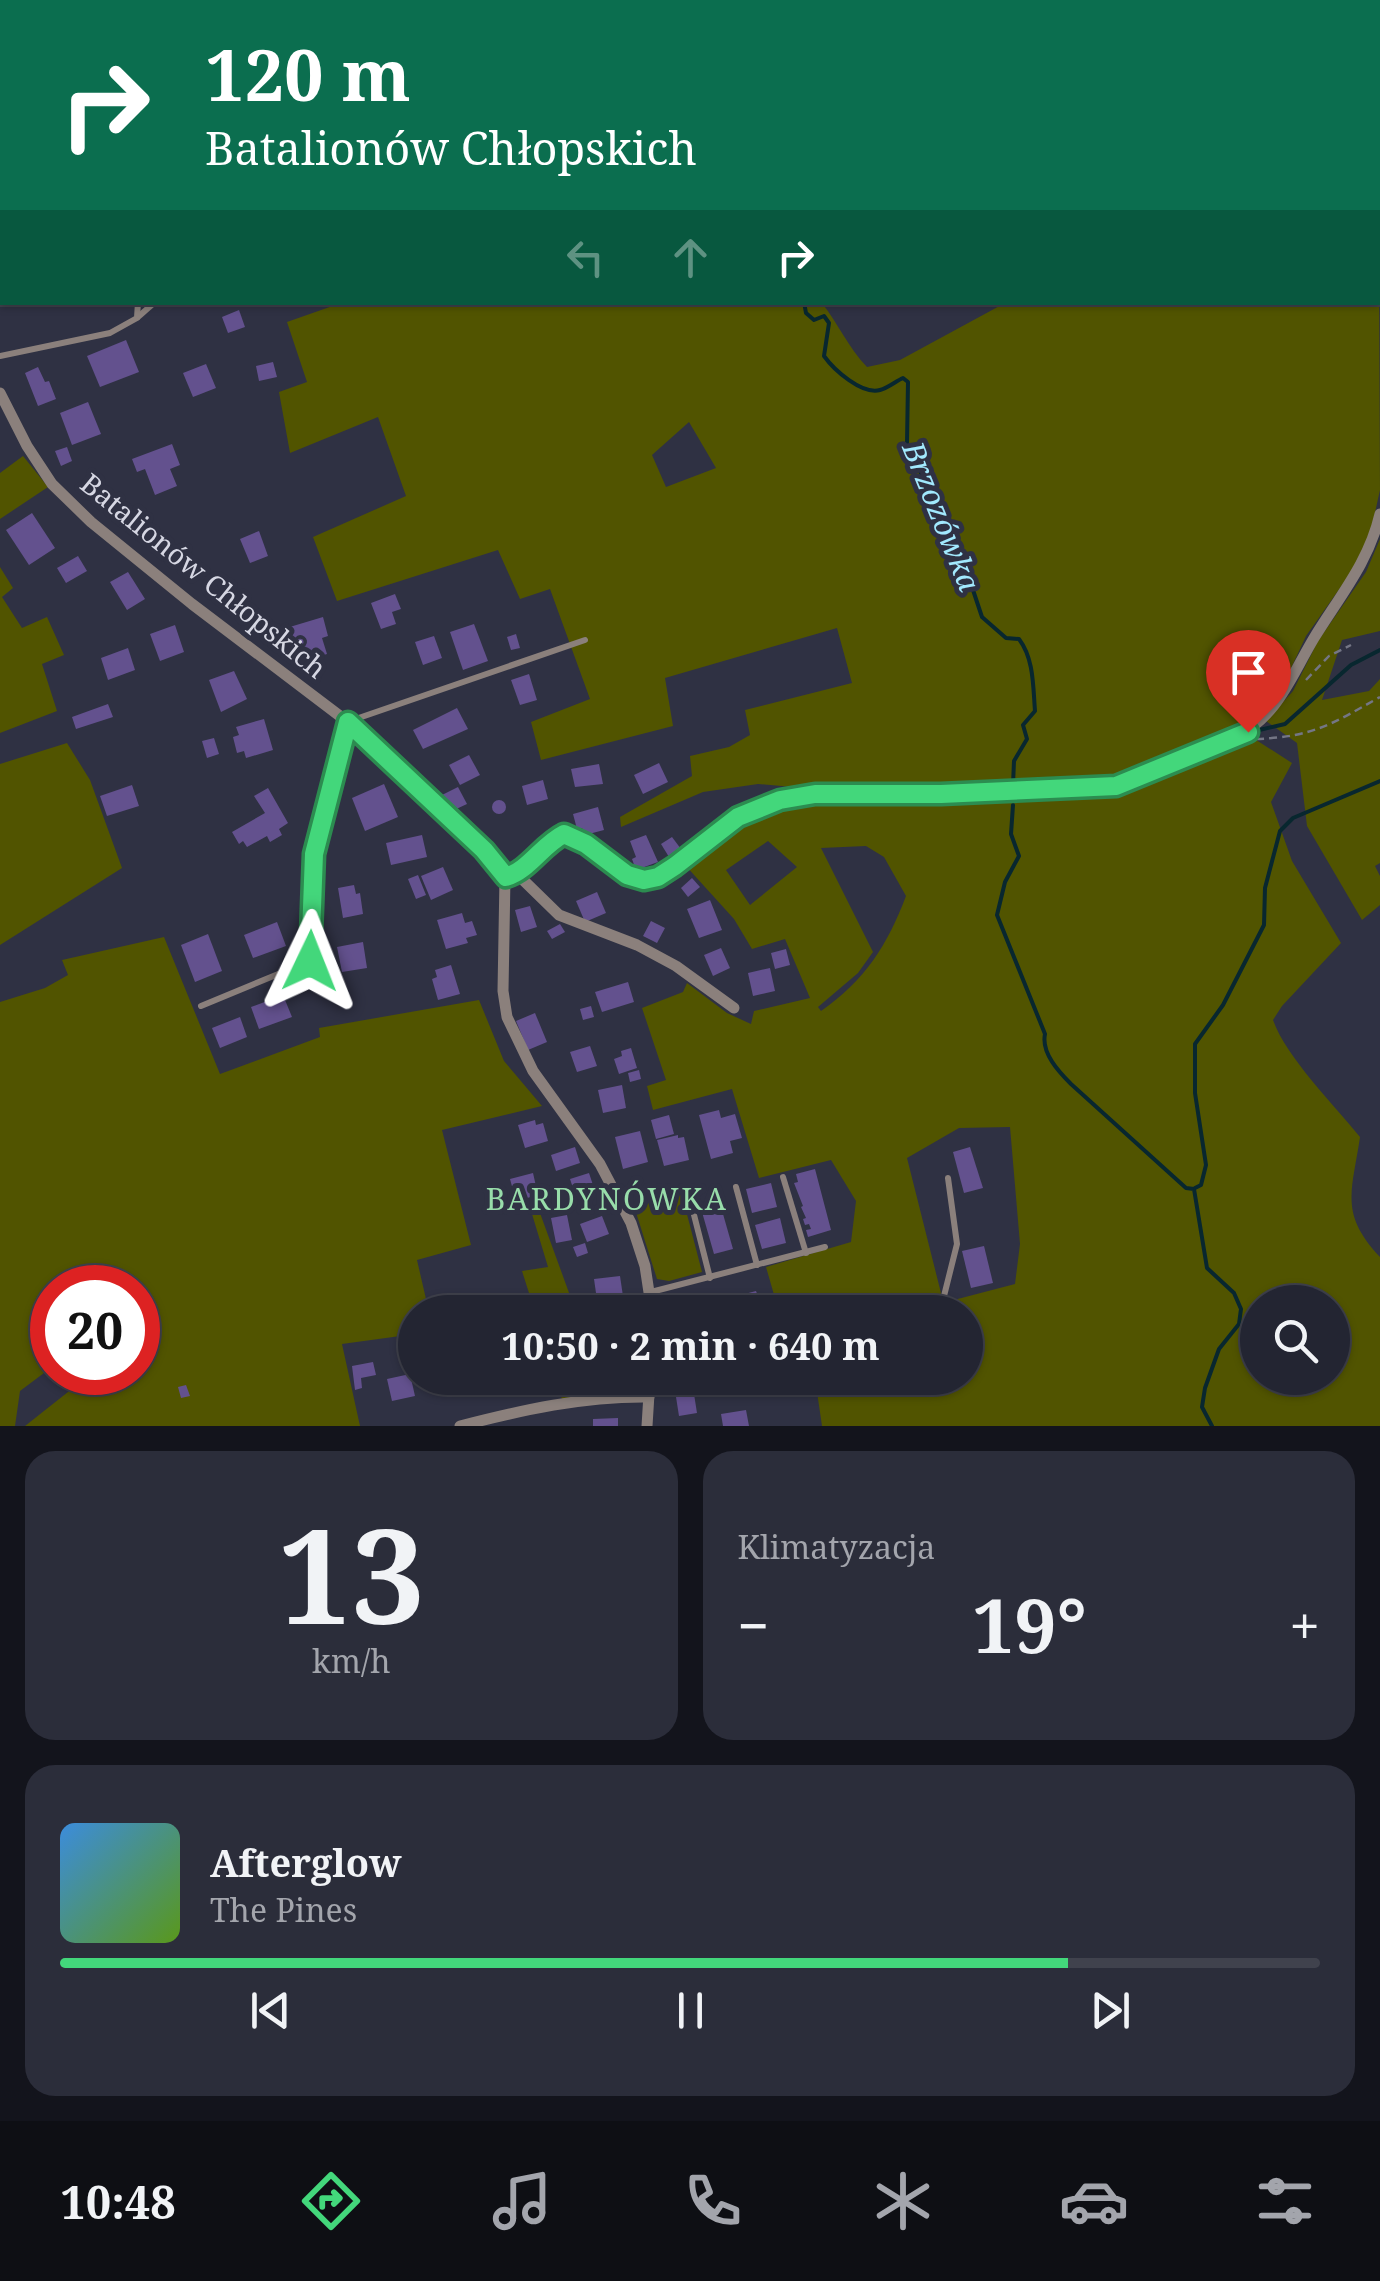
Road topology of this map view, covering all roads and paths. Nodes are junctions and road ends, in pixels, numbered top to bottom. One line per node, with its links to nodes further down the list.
1 (138, 305): 3 (lane)
2 (151, 305): 3 (lane)
3 (137, 318): 4 (lane)
4 (0, 356)
5 (0, 393): 11 (street, Batalionów Chłopskich)
6 (1380, 514): 9 (street)
7 (585, 640): 11 (lane)
8 (1352, 646): 9 (path)
9 (1294, 679): 12 (street)
10 (1380, 697): 12 (path)
11 (348, 722): 13 (street, Batalionów Chłopskich); 14 (lane)
12 (1232, 740): 13 (street)
13 (511, 876): 15 (street, Batalionów Chłopskich); 24 (street)
14 (201, 1006)
15 (734, 1008)
16 (784, 1177): 21 (lane)
17 (948, 1178): 26 (lane)
18 (736, 1187): 22 (lane)
19 (690, 1203): 23 (lane)
20 (824, 1247): 21 (lane)
21 (806, 1253): 22 (lane)
22 (757, 1265): 23 (lane)
23 (710, 1278): 24 (lane)
24 (651, 1292): 25 (street)
25 (651, 1295)
26 (944, 1295)
27 (637, 1395): 29 (street)
28 (649, 1395): 30 (street)
29 (460, 1426)
30 (647, 1426)

